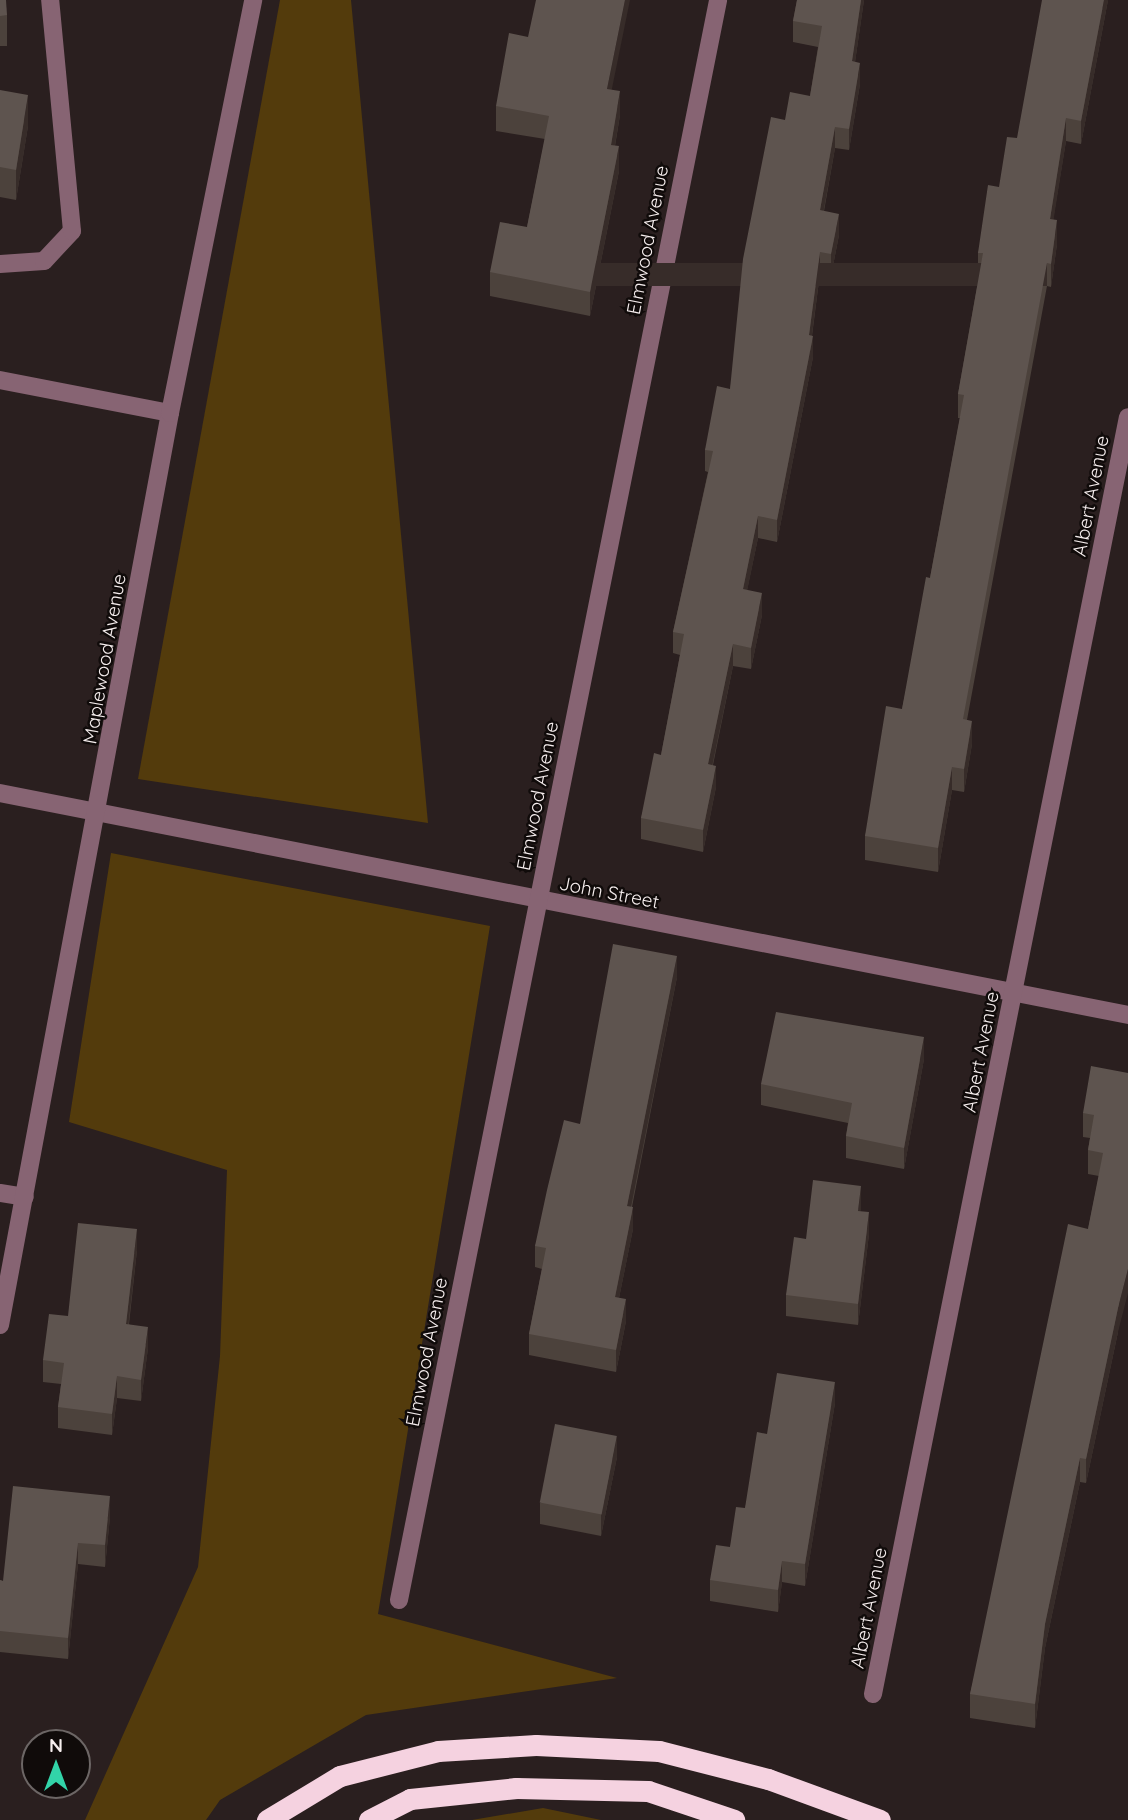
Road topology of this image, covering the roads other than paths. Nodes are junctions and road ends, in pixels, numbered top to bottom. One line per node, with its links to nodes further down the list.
1 (50, 0): 4 (street)
2 (253, 0): 6 (street, Maplewood Avenue)
3 (718, 0): 10 (street, Elmwood Avenue)
4 (0, 264)
5 (0, 380): 6 (street)
6 (170, 413): 9 (street, Maplewood Avenue)
7 (1128, 417): 11 (street, Albert Avenue)
8 (0, 793): 9 (street, John Street)
9 (98, 815): 10 (street, John Street); 14 (street, Maplewood Avenue)
10 (538, 901): 11 (street, John Street); 16 (street, Elmwood Avenue)
11 (1015, 993): 12 (street, John Street); 17 (street, Albert Avenue)
12 (1128, 1015)
13 (0, 1193): 14 (street)
14 (25, 1197): 15 (street, Maplewood Avenue)
15 (0, 1325)
16 (399, 1600)
17 (873, 1695)
18 (267, 1820): 21 (highway)
19 (369, 1820): 20 (highway)
20 (734, 1820)
21 (880, 1820)

